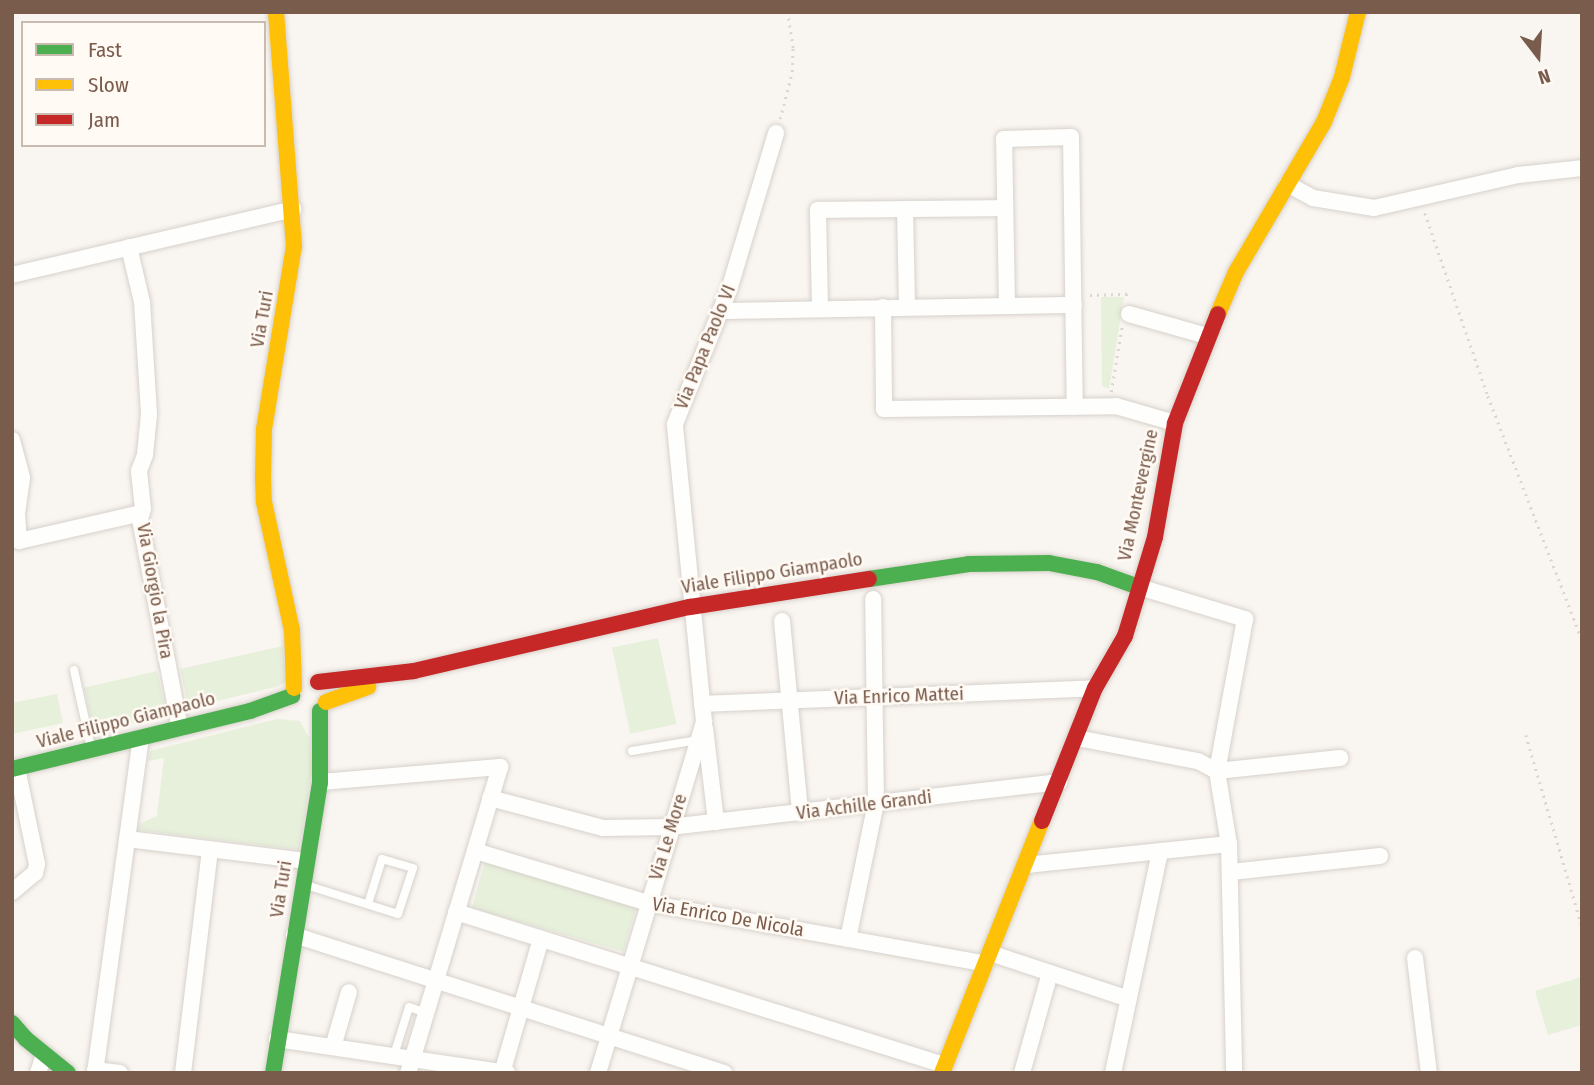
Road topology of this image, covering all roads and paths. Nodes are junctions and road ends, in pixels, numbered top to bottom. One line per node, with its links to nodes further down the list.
1 (276, 12): 9 (street, Via Turi)
2 (787, 12): 4 (path)
3 (1358, 12): 6 (street, Via Montevergine)
4 (776, 133): 18 (street, Via Papa Paolo VI)
5 (1582, 168): 7 (street)
6 (1287, 184): 7 (street); 20 (street, Via Montevergine)
7 (1421, 200): 32 (path)
8 (1005, 208): 10 (street); 13 (street); 14 (street)
9 (293, 209): 11 (street); 31 (street, Via Turi)
10 (905, 209): 16 (street); 17 (street)
11 (129, 247): 12 (street); 25 (street, Via Giorgio la Pira)
12 (12, 275)
13 (1074, 300): 14 (street); 19 (path); 22 (street)
14 (1007, 306): 16 (street)
15 (883, 307): 16 (street); 17 (street); 22 (street)
16 (907, 307)
17 (820, 308): 18 (street)
18 (720, 311): 29 (street, Via Papa Paolo VI)
19 (1125, 315): 20 (street); 21 (path)
20 (1207, 336): 23 (street, Via Montevergine)
21 (1109, 406): 22 (street); 23 (street)
22 (1075, 407)
23 (1175, 423): 27 (street, Via Montevergine)
24 (12, 440): 26 (street)
25 (141, 513): 26 (street); 42 (street, Via Giorgio la Pira)
26 (15, 540)
27 (1139, 587): 29 (street, Viale Filippo Giampaolo); 36 (street, Via Montevergine); 51 (street)
28 (873, 599): 37 (street)
29 (690, 607): 34 (street, Viale Filippo Giampaolo); 40 (street, Via Le More)
30 (782, 621): 38 (street)
31 (292, 630): 35 (street); 39 (street, Via Turi)
32 (1582, 640)
33 (74, 670): 47 (lane)
34 (414, 671): 35 (street, Viale Filippo Giampaolo); 39 (street, Viale Filippo Giampaolo)
35 (315, 681): 39 (street, Viale Filippo Giampaolo); 39 (street)
36 (1095, 688): 37 (street, Via Enrico Mattei); 45 (street, Via Montevergine)
37 (875, 697): 38 (street, Via Enrico Mattei); 55 (street)
38 (788, 700): 40 (street, Via Enrico Mattei); 56 (street)
39 (306, 704): 42 (street, Viale Filippo Giampaolo); 52 (street, Via Turi)
40 (702, 704): 41 (street, Via Le More)
41 (704, 722): 46 (street, Via Le More); 57 (street, Via Le More)
42 (180, 728): 44 (street, Viale Filippo Giampaolo)
43 (1526, 734): 73 (path)
44 (141, 738): 47 (street, Viale Filippo Giampaolo); 59 (street)
45 (1077, 738): 51 (street); 53 (street, Via Montevergine)
46 (698, 740): 48 (lane); 58 (street, Via Le More)
47 (92, 750): 50 (street, Viale Filippo Giampaolo)
48 (632, 751)
49 (1340, 758): 51 (street)
50 (15, 769): 69 (street)
51 (1217, 771): 60 (street)
52 (320, 782): 54 (street); 65 (street, Via Turi)
53 (1059, 782): 55 (street, Via Achille Grandi); 66 (street, Via Montevergine)
54 (490, 798): 58 (street, Via Achille Grandi); 62 (street)
55 (876, 803): 56 (street, Via Achille Grandi); 76 (street)
56 (800, 813): 57 (street, Via Achille Grandi)
57 (716, 822): 58 (street, Via Achille Grandi)
58 (670, 827): 70 (street, Via Le More)
59 (127, 839): 61 (street); 94 (street)
60 (1229, 845): 63 (street); 67 (street)
61 (210, 850): 65 (street); 99 (street)
62 (475, 851): 70 (street, Via Enrico De Nicola); 72 (street)
63 (1160, 852): 66 (street); 83 (street)
64 (1380, 856): 67 (street)
65 (306, 861): 68 (street, Via Turi)
66 (1026, 865): 77 (street, Via Montevergine)
67 (1231, 872): 105 (street)
68 (303, 884): 71 (lane); 74 (street, Via Turi)
69 (12, 892)
70 (648, 903): 76 (street, Via Enrico De Nicola); 79 (street, Via Le More)
71 (368, 904): 71 (lane)
72 (456, 912): 75 (street); 81 (street)
73 (1582, 927)
74 (294, 934): 81 (street); 88 (street, Via Turi)
75 (541, 939): 79 (street); 84 (street)
76 (848, 939): 77 (street, Via Enrico De Nicola)
77 (988, 958): 80 (street, Via Enrico De Nicola); 93 (street, Via Montevergine)
78 (1415, 958): 106 (street)
79 (628, 966): 87 (street, Via Le More); 93 (street)
80 (1051, 973): 83 (street, Via Enrico De Nicola); 103 (street)
81 (436, 980): 84 (street); 85 (street)
82 (349, 992): 89 (street)
83 (1129, 999): 104 (street)
84 (520, 1009): 87 (street); 95 (street)
85 (426, 1013): 91 (lane); 92 (street)
86 (12, 1023): 90 (street)
87 (608, 1037): 101 (street, Via Le More); 102 (street)
88 (277, 1040): 89 (street); 100 (street, Via Turi)
89 (333, 1047): 91 (street)
90 (44, 1054): 96 (street); 97 (street)
91 (394, 1055): 92 (street)
92 (411, 1065): 95 (street)
93 (943, 1069)
94 (95, 1071): 98 (street)
95 (504, 1072)
96 (38, 1073)
97 (68, 1073)
98 (120, 1073)
99 (183, 1073)
100 (273, 1073)
101 (598, 1073)
102 (724, 1073)
103 (1022, 1073)
104 (1113, 1073)
105 (1234, 1073)
106 (1429, 1073)

